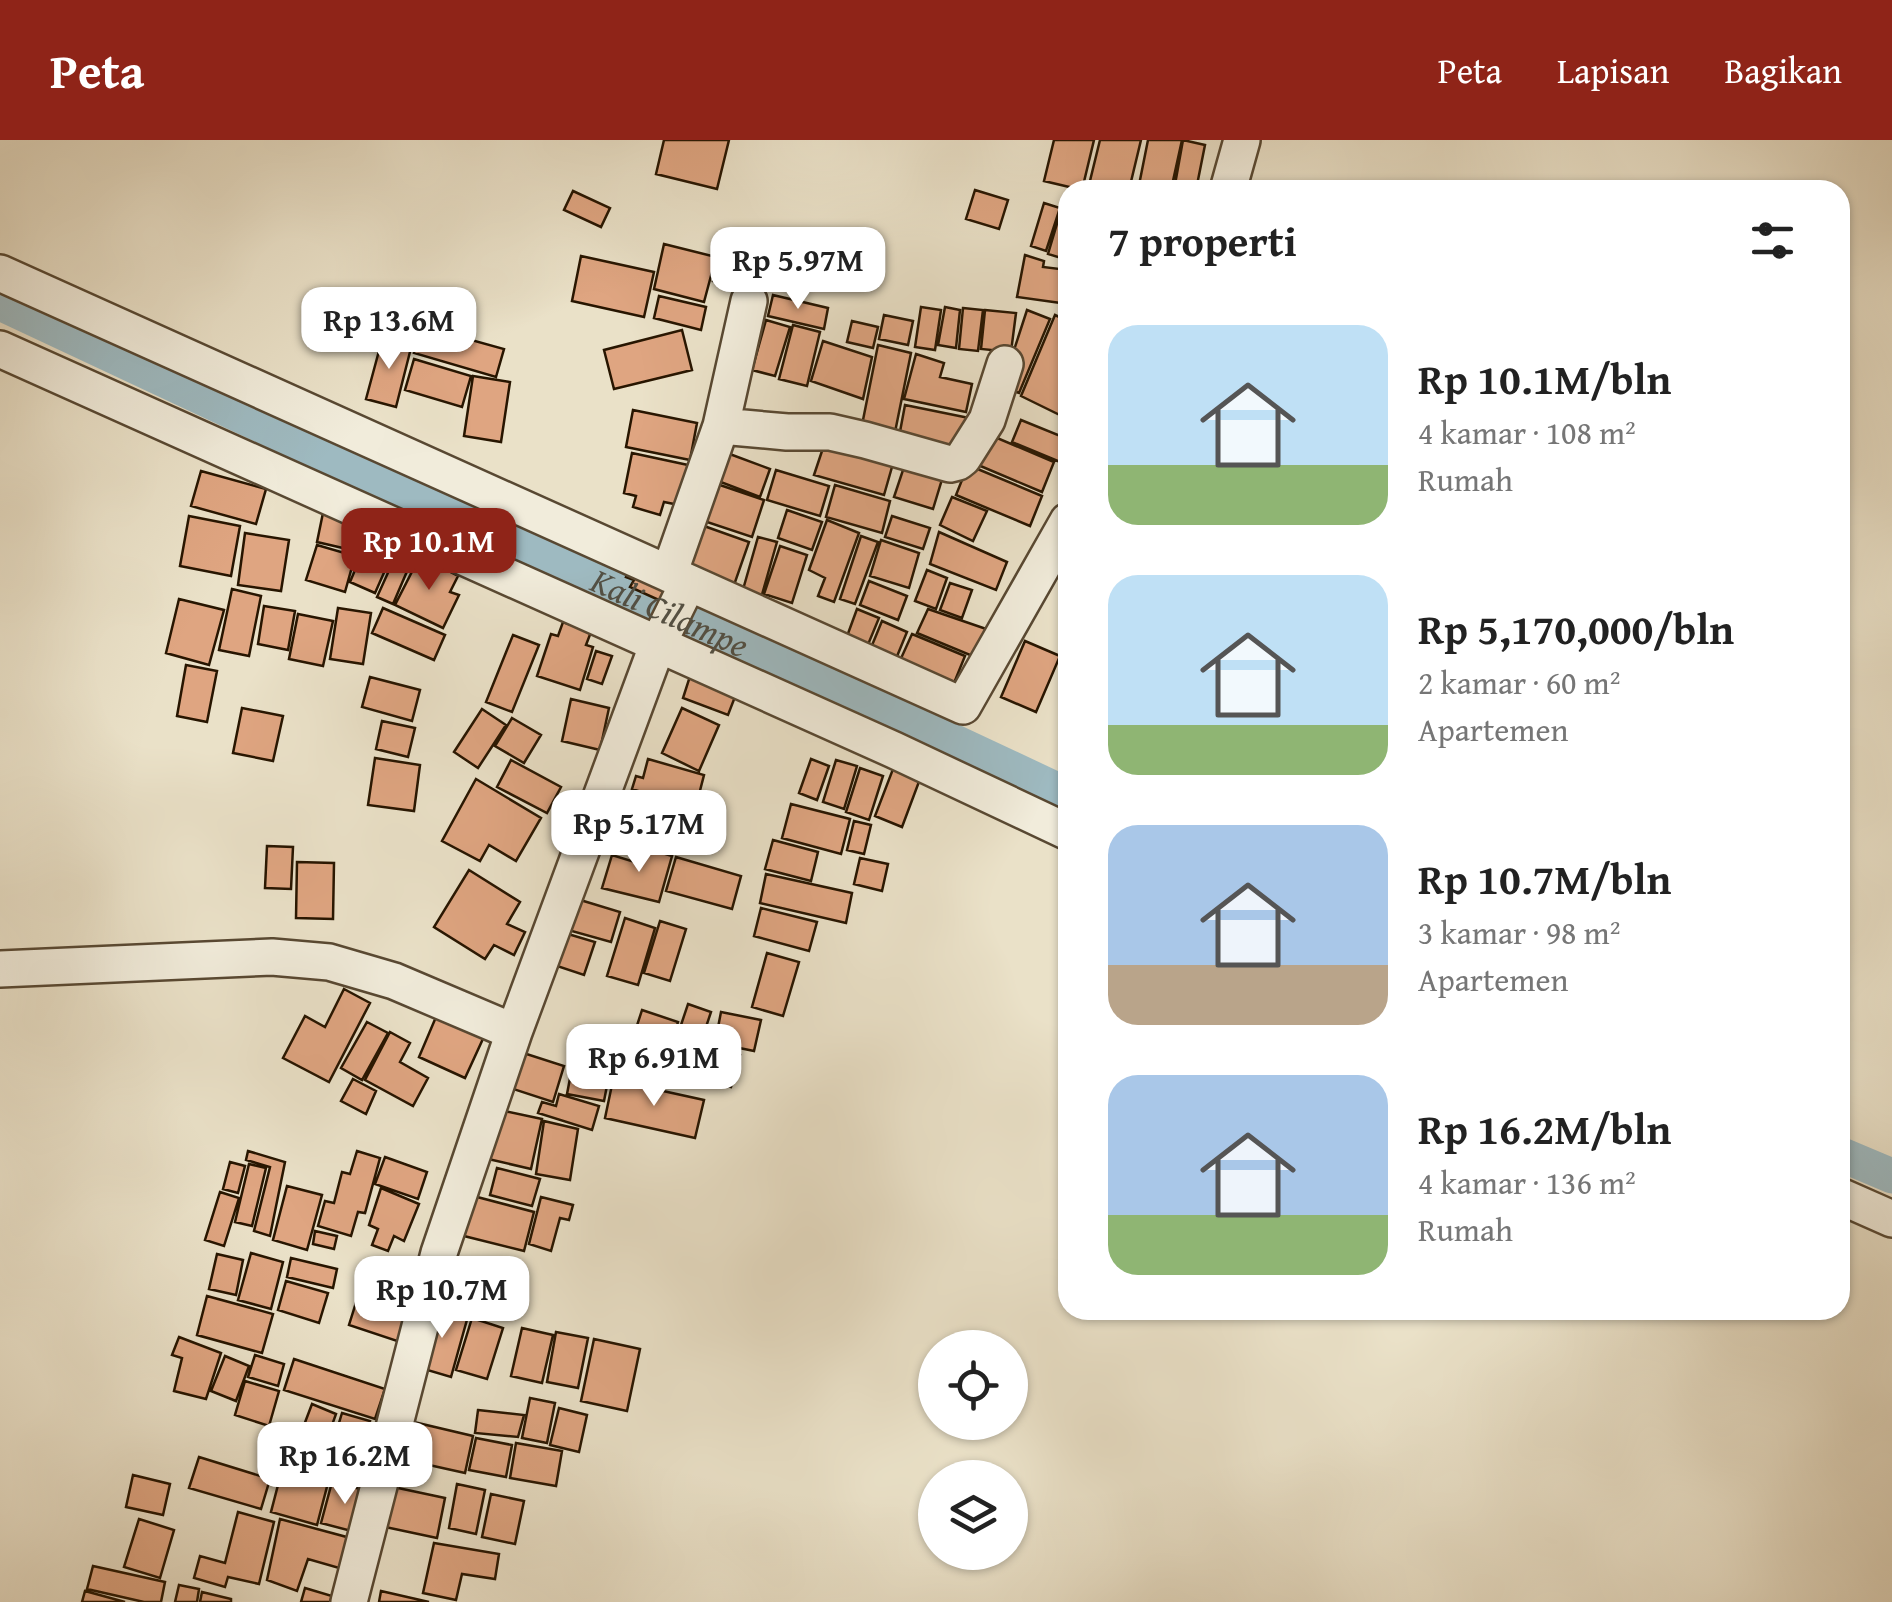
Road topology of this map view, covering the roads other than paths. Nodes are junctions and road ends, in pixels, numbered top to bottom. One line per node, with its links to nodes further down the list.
1 (1242, 140): 2 (street)
2 (1231, 180)
3 (0, 272): 9 (street)
4 (748, 301): 7 (street)
5 (0, 349): 10 (street)
6 (1005, 364): 7 (street)
7 (721, 426): 9 (street)
8 (1058, 539): 9 (street)
9 (679, 586): 10 (street)
10 (659, 641): 11 (street); 13 (street)
11 (1058, 827)
12 (0, 969): 13 (street)
13 (514, 1032): 16 (street)
14 (1850, 1200): 15 (street)
15 (1892, 1219)
16 (349, 1602)

